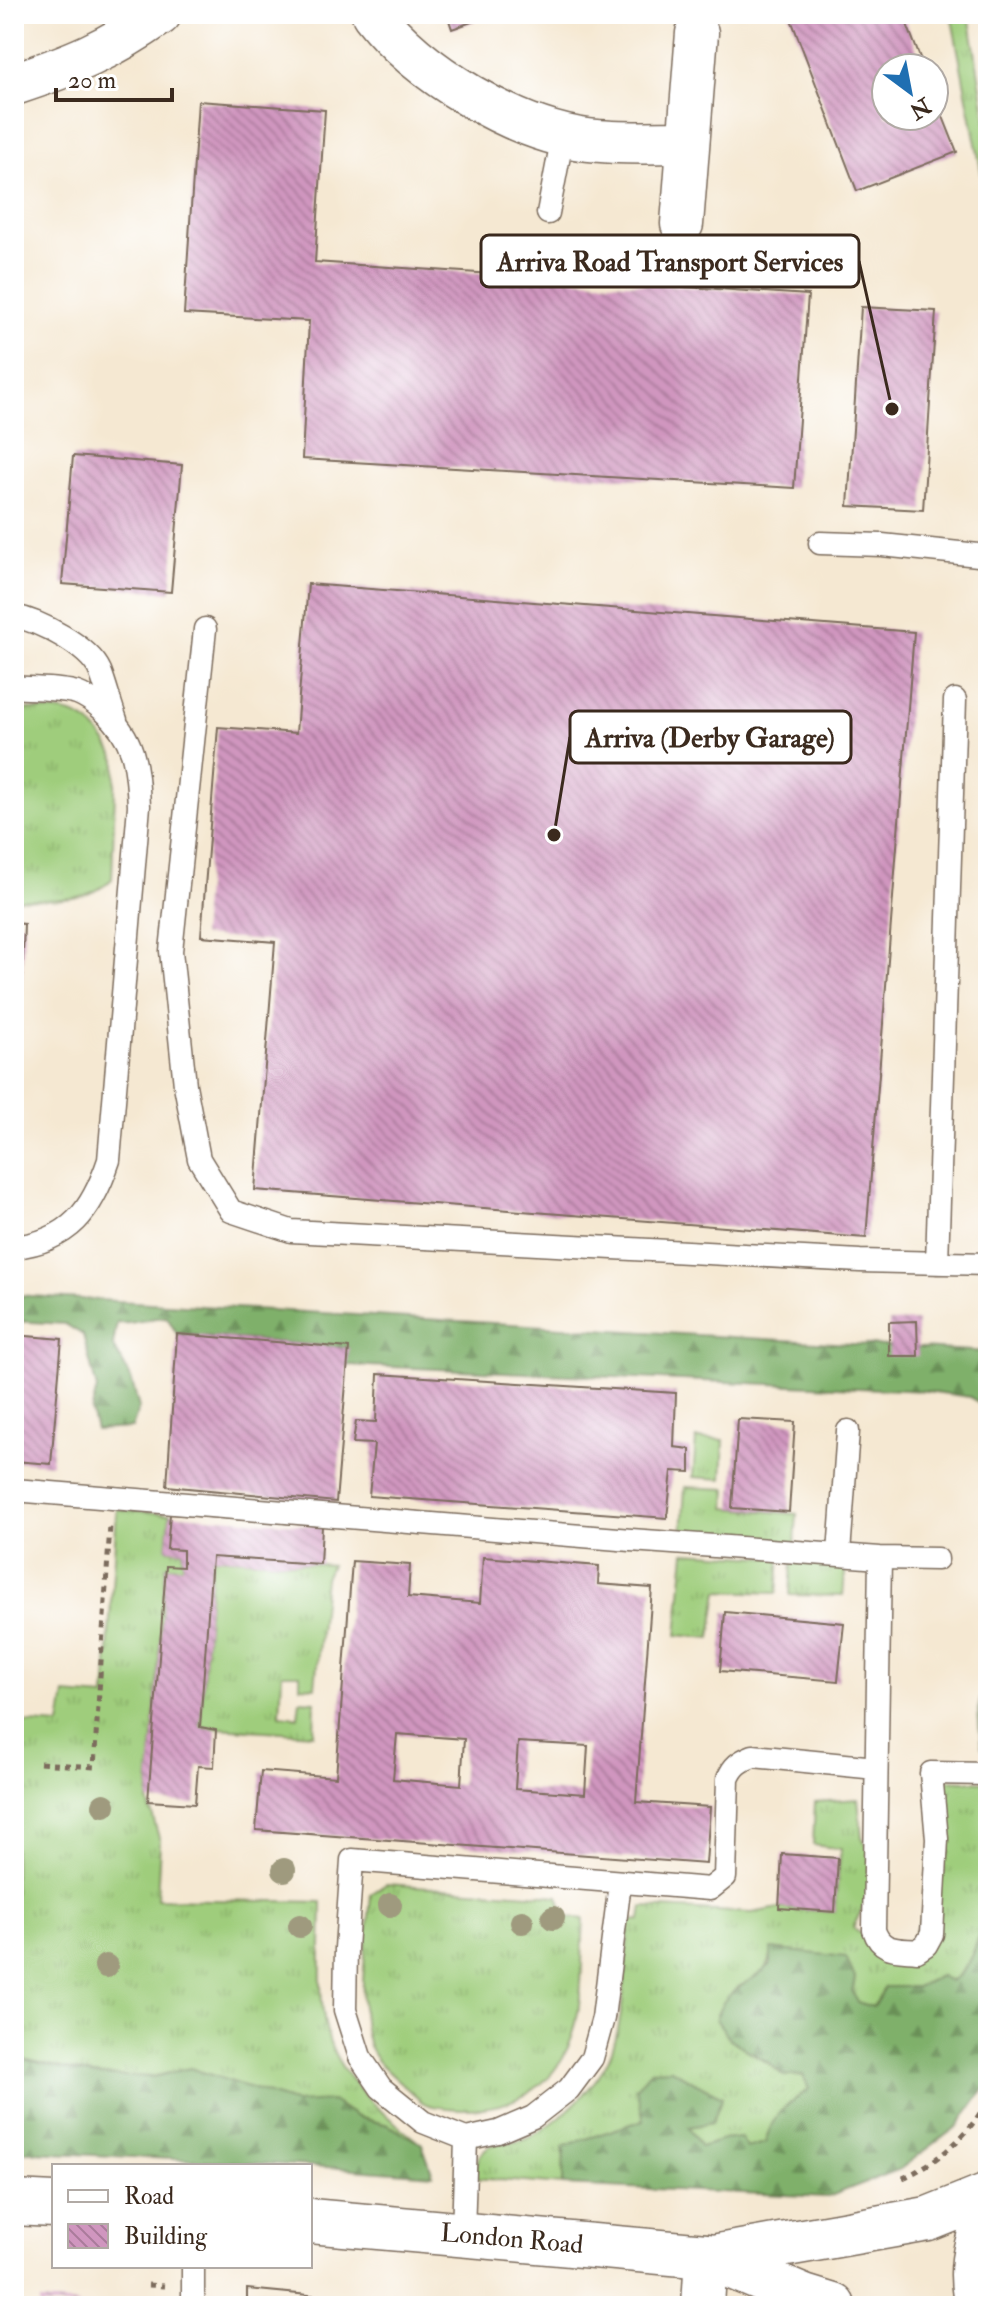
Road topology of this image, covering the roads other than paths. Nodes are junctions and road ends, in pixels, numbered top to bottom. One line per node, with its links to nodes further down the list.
1 (373, 14): 5 (street)
2 (143, 19): 4 (street)
3 (697, 33): 6 (street)
4 (14, 84)
5 (563, 135): 6 (street); 7 (lane)
6 (688, 142): 8 (street)
7 (548, 213)
8 (682, 224)
9 (820, 543): 10 (lane)
10 (988, 556)
11 (14, 616): 15 (lane)
12 (205, 629): 17 (lane)
13 (14, 687): 15 (lane)
14 (955, 700): 17 (lane)
15 (116, 721): 16 (lane)
16 (14, 1247)
17 (937, 1263): 18 (lane)
18 (988, 1264)
19 (848, 1431): 21 (lane)
20 (14, 1490): 21 (lane)
21 (839, 1553): 22 (lane)
22 (880, 1558): 23 (lane); 24 (lane)
23 (937, 1559)
24 (876, 1768): 25 (lane); 26 (lane)
25 (988, 1774)
26 (620, 1883): 27 (lane); 27 (lane)
27 (466, 2139): 33 (lane)
28 (988, 2195): 34 (main road, London Road)
29 (14, 2203): 30 (main road)
30 (52, 2205)
31 (988, 2216): 39 (main road)
32 (312, 2221): 33 (main road, London Road)
33 (463, 2233): 34 (main road, London Road)
34 (710, 2256): 37 (street); 38 (main road, London Road)
35 (193, 2268): 36 (lane)
36 (193, 2306)
37 (703, 2306)
38 (833, 2306)
39 (978, 2306)

